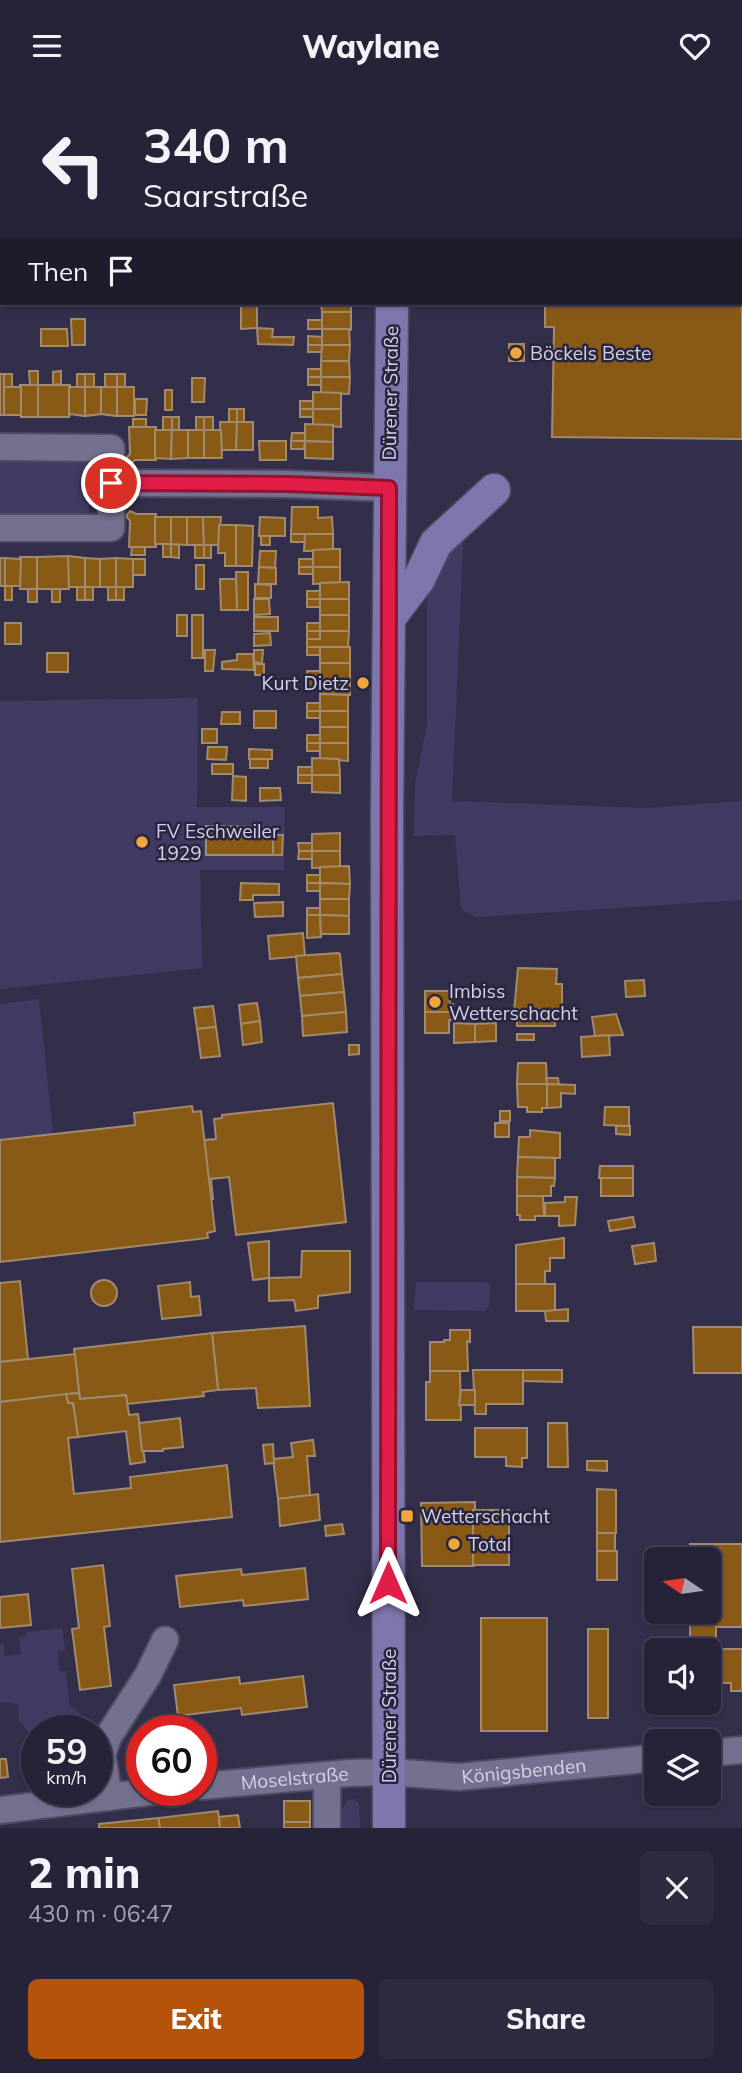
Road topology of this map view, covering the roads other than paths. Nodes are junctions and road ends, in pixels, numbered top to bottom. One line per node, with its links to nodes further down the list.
1 (391, 305): 4 (main road, Dürener Straße)
2 (0, 447): 3 (street)
3 (111, 483): 4 (street); 6 (street)
4 (389, 488): 7 (main road, Dürener Straße)
5 (494, 490): 7 (main road)
6 (0, 528)
7 (390, 617): 13 (main road, Dürener Straße)
8 (165, 1640): 9 (street)
9 (112, 1731)
10 (742, 1750): 11 (street)
11 (721, 1752)
12 (644, 1759): 13 (street, Königsbenden)
13 (389, 1772): 14 (street, Moselstraße); 19 (main road, Dürener Straße)
14 (327, 1775): 15 (street, Moselstraße); 18 (street)
15 (217, 1785)
16 (34, 1806): 17 (street)
17 (0, 1810)
18 (327, 1828)
19 (389, 1828)

